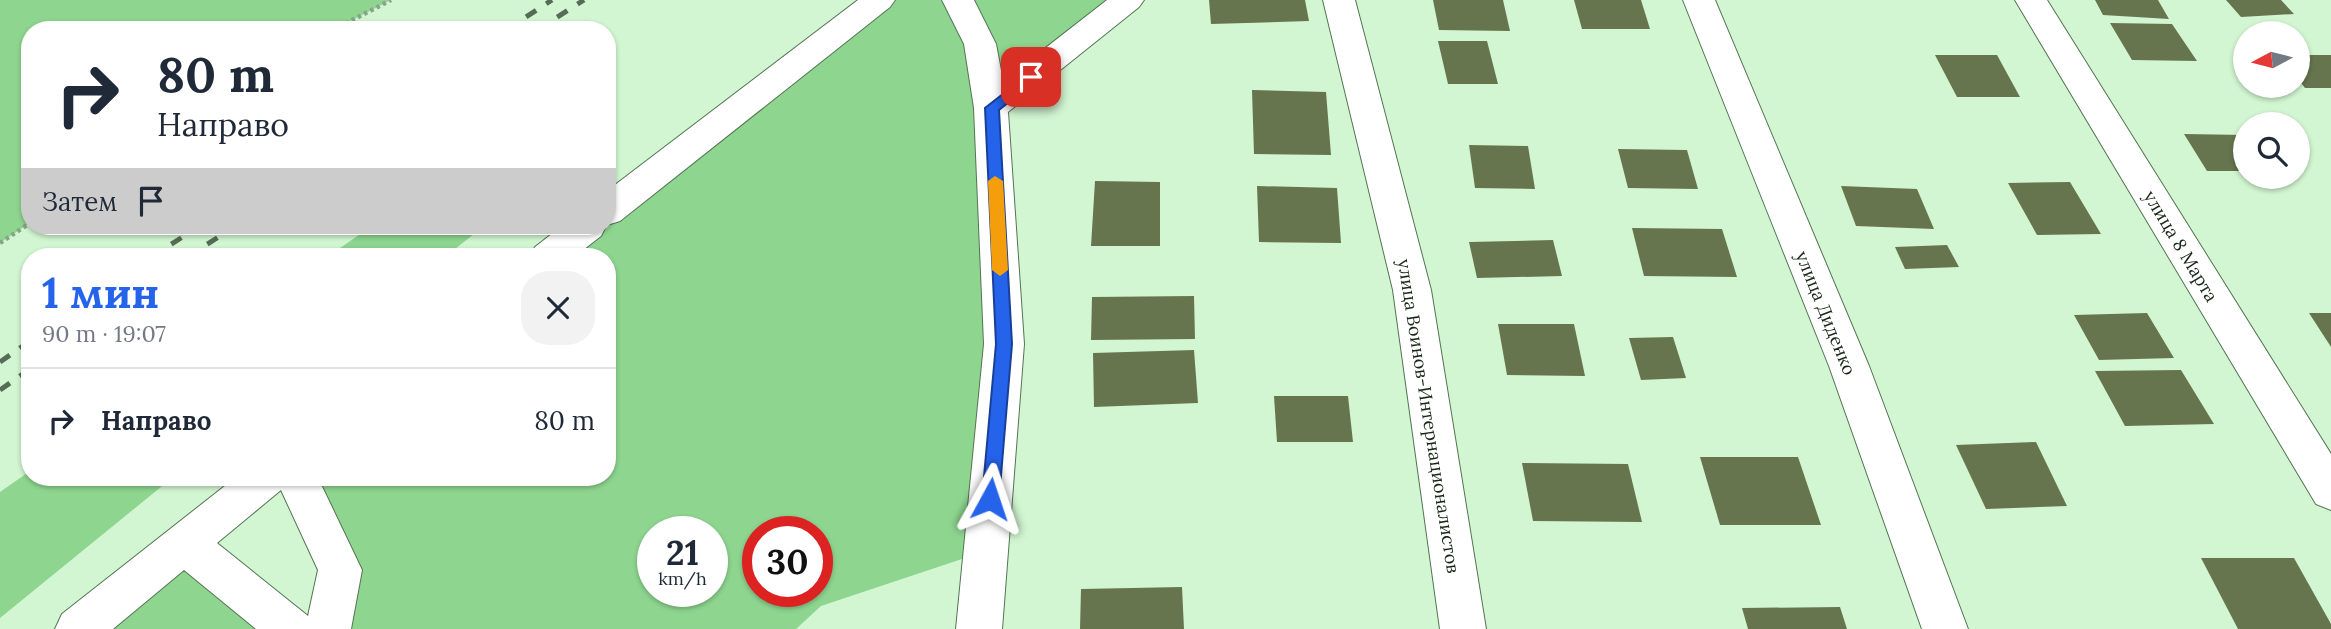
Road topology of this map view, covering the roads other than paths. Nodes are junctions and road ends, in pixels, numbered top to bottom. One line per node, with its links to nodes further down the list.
1 (879, 0): 8 (street)
2 (958, 0): 7 (street)
3 (1129, 0): 7 (street)
4 (1339, 0): 19 (street, улица Воинов-Интернационалистов)
5 (1699, 0): 20 (street, улица Диденко)
6 (2031, 0): 13 (street, улица 8 Марта)
7 (992, 108): 18 (street)
8 (616, 204)
9 (576, 235): 10 (street)
10 (560, 248)
11 (256, 486): 14 (street)
12 (301, 486): 17 (street)
13 (2331, 491)
14 (185, 541): 15 (street); 16 (street)
15 (78, 629)
16 (291, 629)
17 (328, 629)
18 (979, 629)
19 (1463, 629)
20 (1945, 629)

